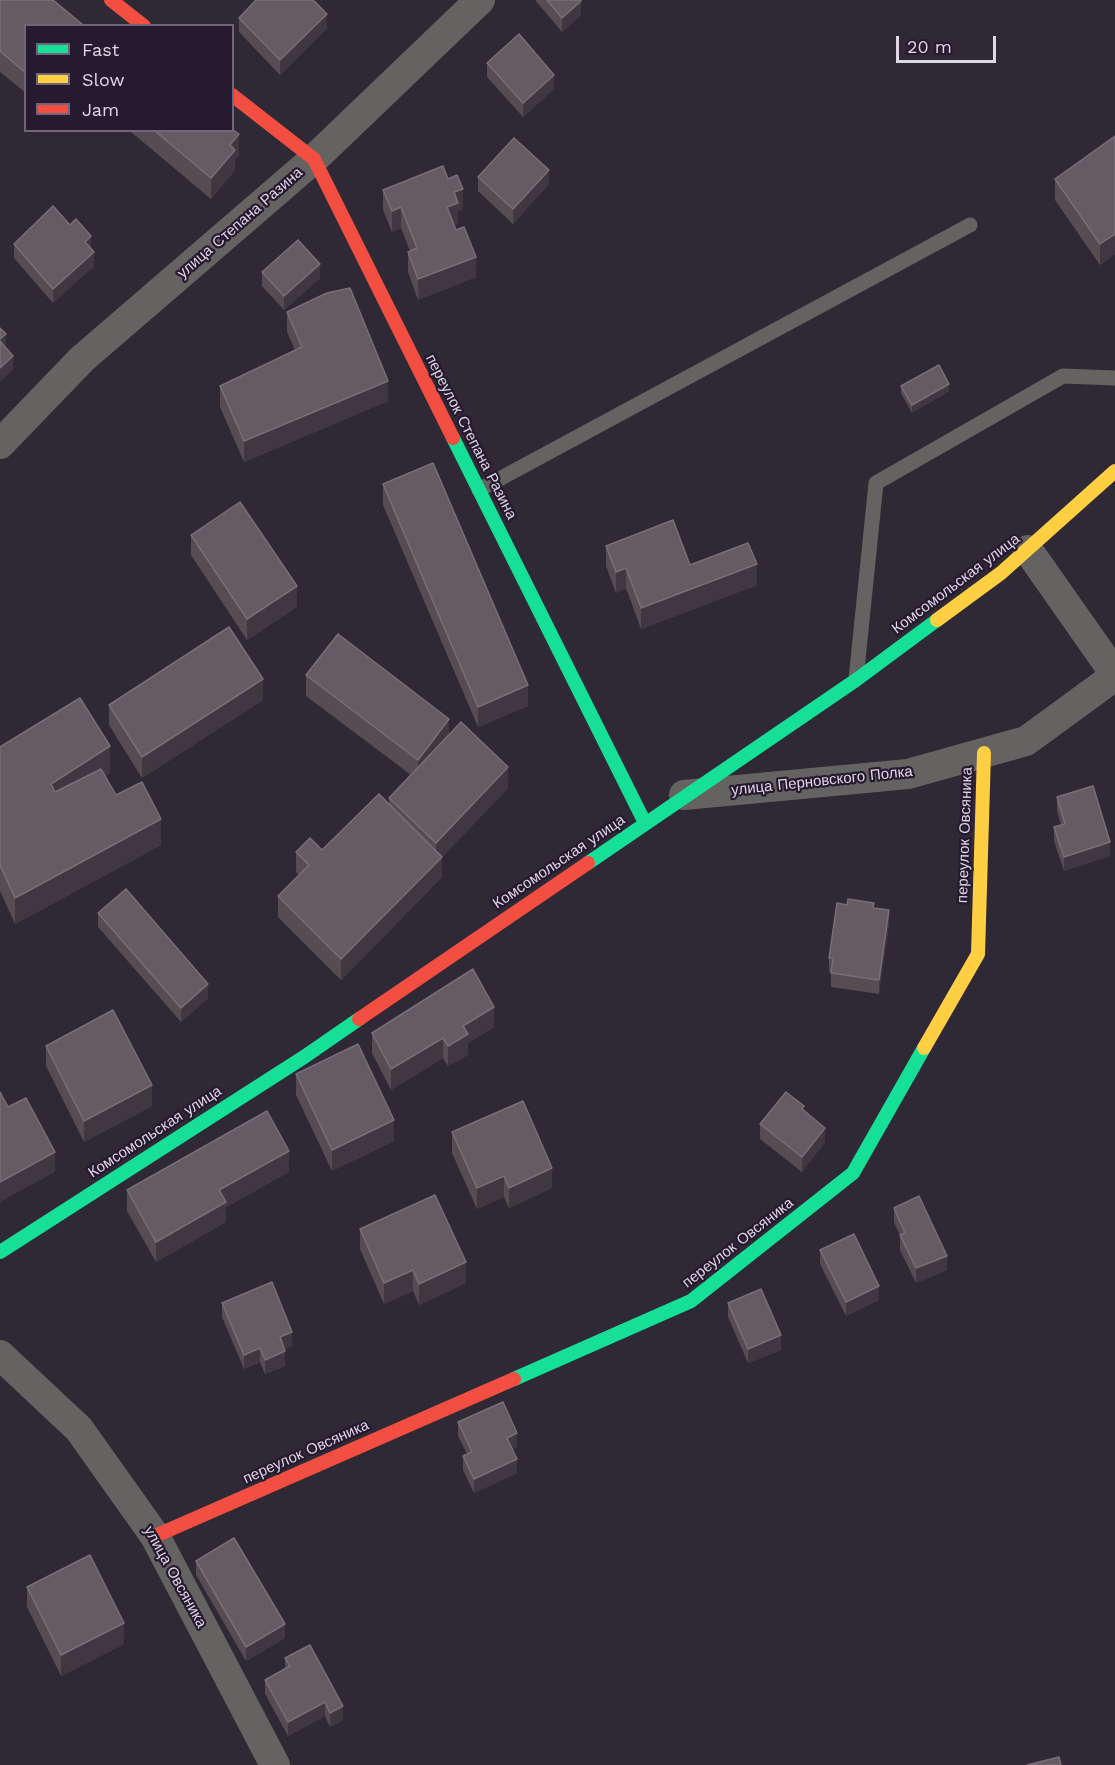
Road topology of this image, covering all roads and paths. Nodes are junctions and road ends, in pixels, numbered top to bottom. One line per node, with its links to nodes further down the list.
1 (111, 0): 3 (street)
2 (480, 0): 5 (street, улица Степана Разина)
3 (141, 24)
4 (234, 97): 5 (street, переулок Степана Разина)
5 (314, 159): 8 (street, улица Степана Разина); 10 (street, переулок Степана Разина)
6 (970, 225): 10 (lane)
7 (1115, 378): 13 (lane)
8 (0, 444)
9 (1115, 471): 11 (street, Комсомольская улица)
10 (479, 490): 16 (street, переулок Степана Разина)
11 (1028, 550): 12 (street); 13 (street, Комсомольская улица)
12 (1115, 675): 14 (street, улица Перновского Полка)
13 (856, 680): 15 (street, Комсомольская улица)
14 (984, 753): 15 (street, улица Перновского Полка); 19 (street, переулок Овсяника)
15 (684, 795): 16 (street, Комсомольская улица)
16 (645, 823): 17 (street, Комсомольская улица)
17 (0, 1252)
18 (0, 1355): 19 (street, улица Овсяника)
19 (155, 1536): 20 (street, улица Овсяника)
20 (275, 1765)

